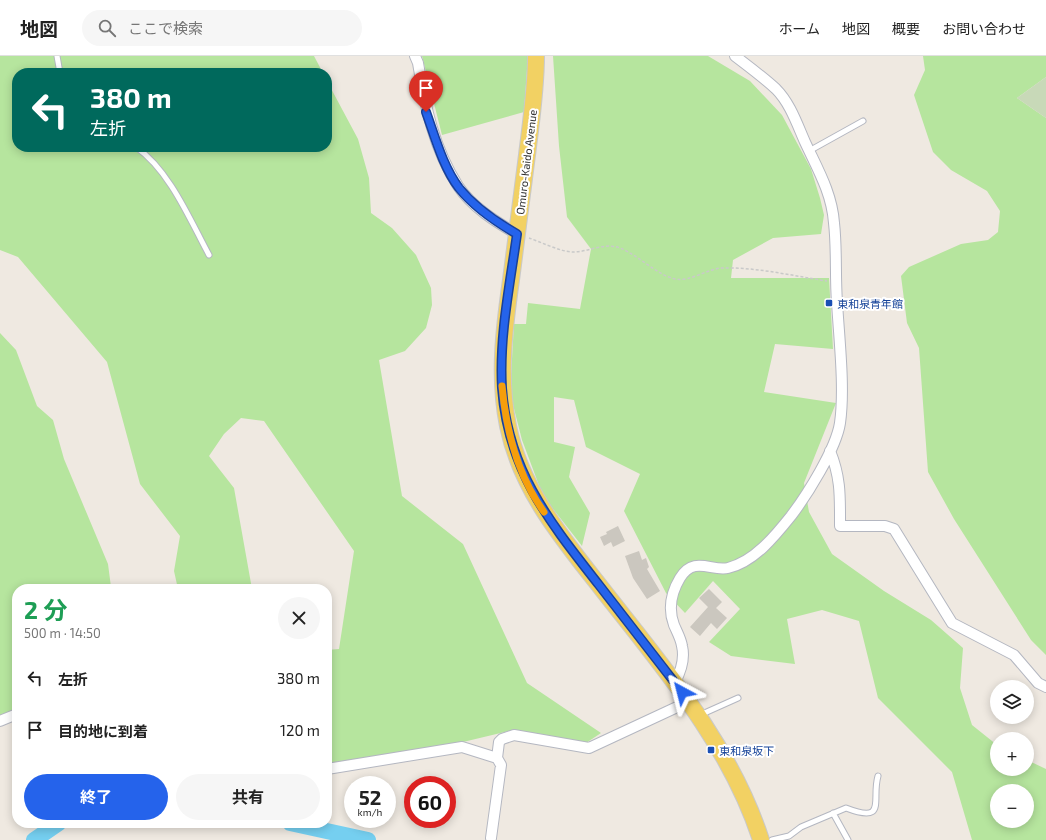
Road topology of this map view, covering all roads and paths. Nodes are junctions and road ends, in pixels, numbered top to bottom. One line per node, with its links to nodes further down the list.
1 (57, 56): 5 (lane)
2 (415, 56): 9 (street)
3 (536, 56): 9 (main road, Omuro-Kaido Avenue)
4 (735, 56): 7 (street)
5 (59, 68)
6 (863, 121): 7 (lane)
7 (809, 151): 11 (street)
8 (143, 152): 10 (lane)
9 (517, 234): 11 (path); 13 (main road, Omuro-Kaido Avenue)
10 (209, 256)
11 (835, 282): 12 (street)
12 (830, 451): 13 (street); 14 (street)
13 (675, 682): 16 (main road, Omuro-Kaido Avenue)
14 (1046, 687)
15 (738, 698): 17 (lane)
16 (690, 701): 17 (main road, Omuro-Kaido Avenue); 20 (street)
17 (699, 715): 25 (main road, Omuro-Kaido Avenue)
18 (12, 716): 19 (street)
19 (0, 722)
20 (497, 758): 21 (street); 24 (street)
21 (332, 768)
22 (878, 776): 23 (lane)
23 (833, 813): 26 (lane); 27 (lane)
24 (491, 838)
25 (761, 840)
26 (772, 840)
27 (848, 840)

